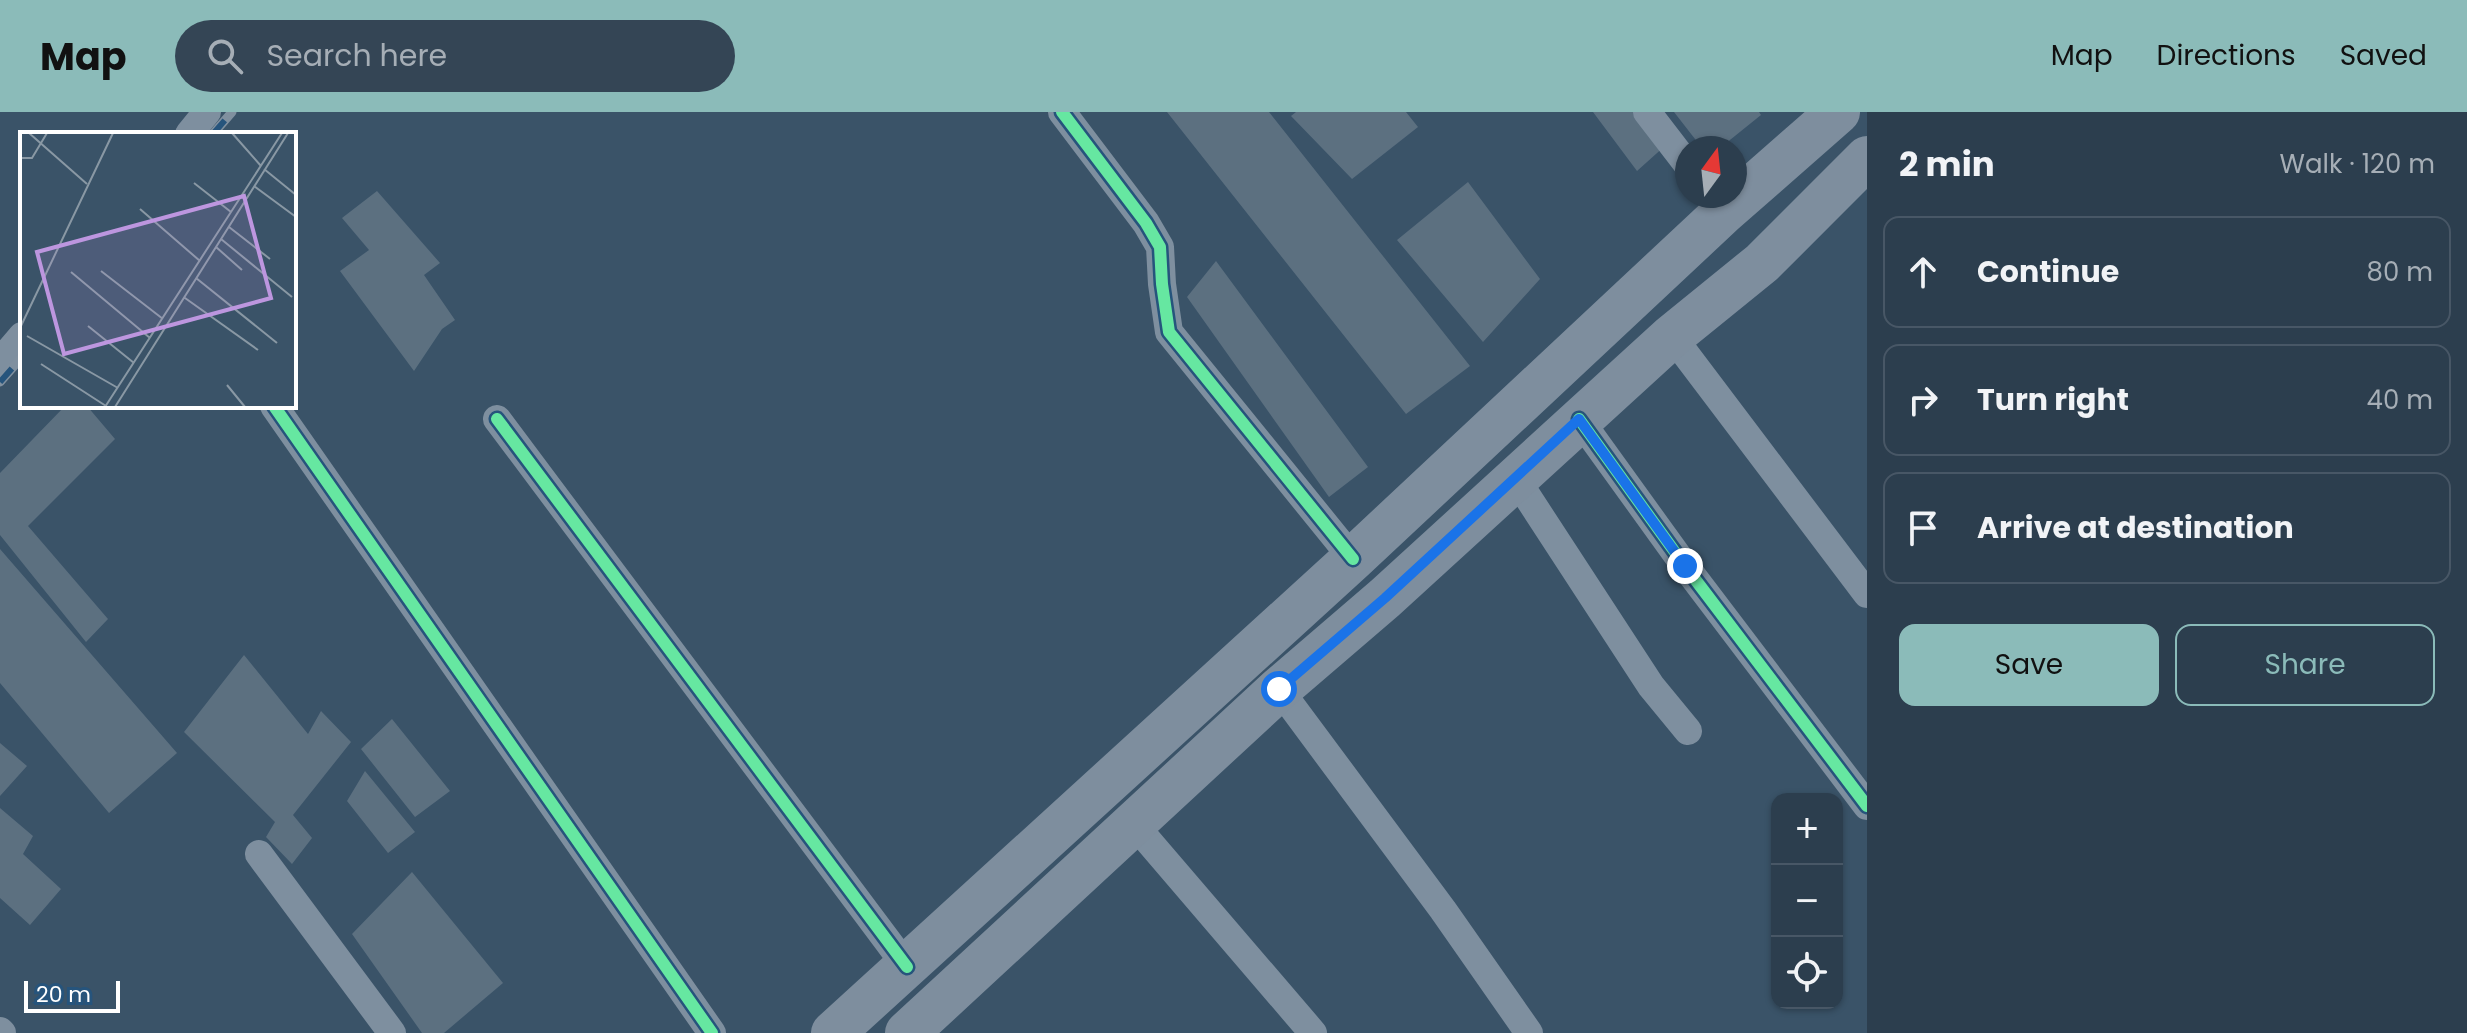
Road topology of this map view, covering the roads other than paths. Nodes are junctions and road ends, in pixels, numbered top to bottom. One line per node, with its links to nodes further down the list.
1 (207, 112): 5 (street)
2 (1062, 112): 17 (street)
3 (1647, 112): 6 (street)
4 (1838, 112): 8 (main road)
5 (191, 132)
6 (1675, 148)
7 (1867, 158): 10 (main road)
8 (1747, 181)
9 (1713, 208): 17 (main road)
10 (1672, 336): 15 (main road); 18 (street)
11 (20, 338): 12 (street)
12 (0, 362)
13 (275, 408): 26 (street)
14 (497, 419): 24 (street)
15 (1579, 419): 16 (main road); 21 (street)
16 (1516, 479): 19 (main road); 20 (street)
17 (1353, 559): 24 (main road)
18 (1867, 594)
19 (1279, 689): 22 (main road); 30 (street)
20 (1688, 731)
21 (1867, 806)
22 (1133, 823): 28 (main road); 29 (street)
23 (259, 854): 25 (street)
24 (907, 967): 27 (main road)
25 (392, 1033)
26 (712, 1033)
27 (833, 1033)
28 (907, 1033)
29 (1313, 1033)
30 (1529, 1033)

